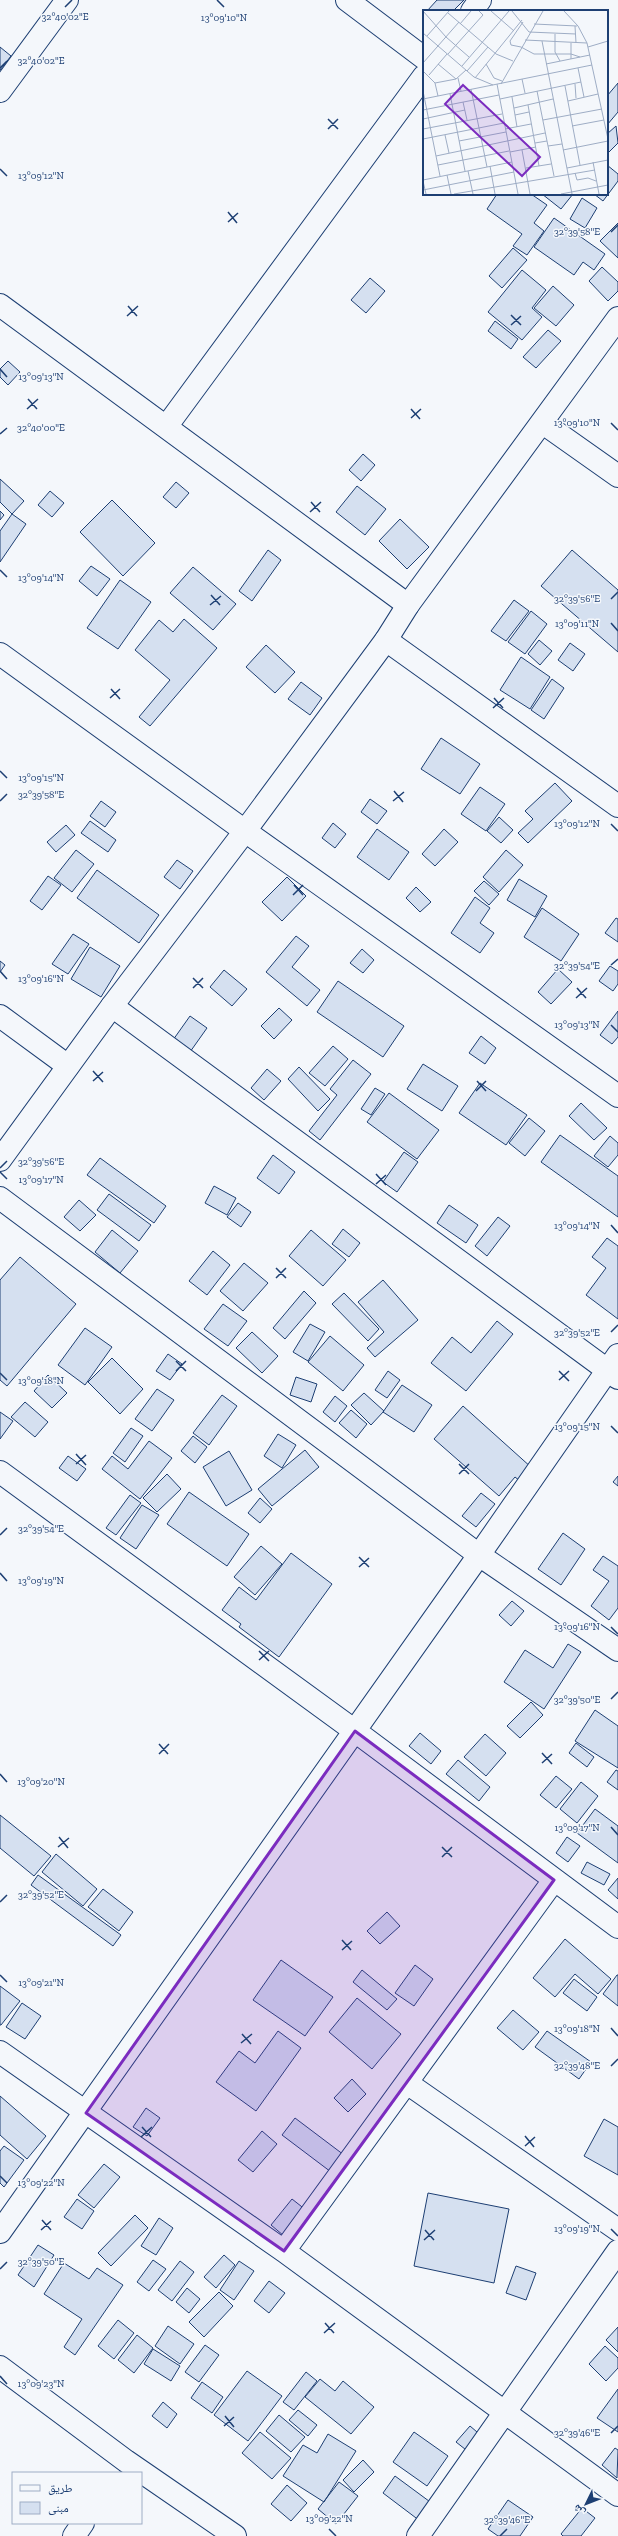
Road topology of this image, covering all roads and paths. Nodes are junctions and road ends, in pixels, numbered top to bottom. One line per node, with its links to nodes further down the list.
1 (67, 0): 7 (street)
2 (347, 0): 5 (street)
3 (480, 0): 4 (street)
4 (473, 10)
5 (423, 57)
6 (423, 77): 11 (street)
7 (0, 91)
8 (0, 305): 11 (street)
9 (618, 318): 10 (street)
10 (543, 423): 12 (street); 13 (street)
11 (166, 427): 13 (street)
12 (618, 476)
13 (408, 605): 14 (street)
14 (386, 640): 16 (street); 17 (street)
15 (0, 654): 17 (street)
16 (618, 806)
17 (245, 831): 18 (street); 21 (street)
18 (112, 1006): 20 (street); 24 (street)
19 (0, 1016): 20 (street)
20 (68, 1066): 22 (street)
21 (618, 1096)
22 (0, 1160)
23 (0, 1198): 26 (street)
24 (614, 1367): 26 (street)
25 (0, 1472): 28 (street)
26 (479, 1555): 27 (street); 28 (street)
27 (618, 1650)
28 (355, 1731): 29 (street); 33 (street)
29 (554, 1880): 30 (street); 32 (street)
30 (618, 1927)
31 (0, 2052): 33 (street)
32 (407, 2083): 34 (street); 36 (street)
33 (86, 2113): 35 (street); 36 (street)
34 (618, 2230)
35 (0, 2232)
36 (284, 2251): 39 (street)
37 (618, 2251): 39 (street)
38 (0, 2367): 40 (street)
39 (505, 2413): 42 (street); 46 (street)
40 (122, 2467)
41 (142, 2479): 45 (street)
42 (618, 2495)
43 (82, 2524): 44 (street)
44 (74, 2536)
45 (235, 2536)
46 (418, 2536)

